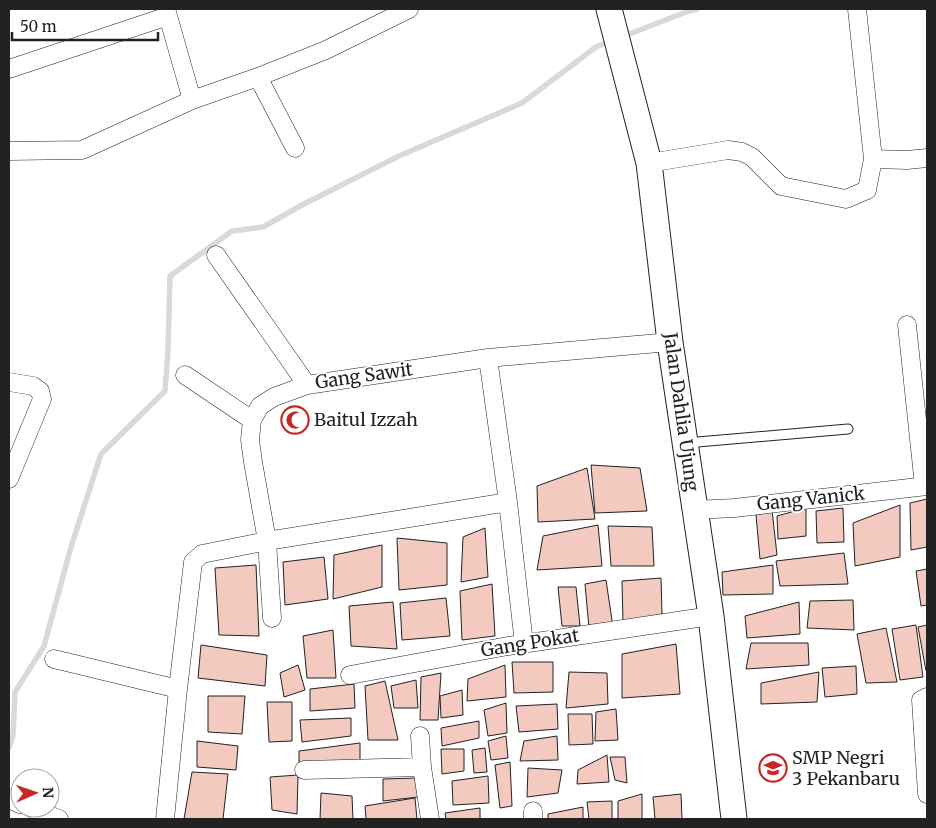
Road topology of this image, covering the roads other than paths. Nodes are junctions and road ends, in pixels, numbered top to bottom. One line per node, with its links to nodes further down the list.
1 (409, 9): 6 (street)
2 (857, 9): 11 (street)
3 (167, 12): 5 (street); 7 (street)
4 (610, 16): 12 (main road, Jalan Dahlia Ujung)
5 (9, 69)
6 (258, 77): 7 (street); 8 (street)
7 (192, 100): 9 (street)
8 (295, 148)
9 (9, 151)
10 (927, 158): 11 (street)
11 (873, 159): 12 (street)
12 (649, 163): 15 (main road, Jalan Dahlia Ujung)
13 (216, 255): 19 (street, Gang Sawit)
14 (907, 325): 24 (street)
15 (670, 342): 16 (street, Gang Sawit); 22 (main road, Jalan Dahlia Ujung)
16 (488, 358): 19 (street, Gang Sawit); 25 (street)
17 (185, 375): 20 (street)
18 (9, 382): 23 (street)
19 (307, 385): 20 (street)
20 (252, 420): 27 (street)
21 (848, 430): 22 (lane)
22 (685, 443): 26 (main road, Jalan Dahlia Ujung)
23 (9, 479)
24 (926, 486): 26 (street, Gang Vanick)
25 (508, 502): 27 (street); 30 (street)
26 (694, 510): 28 (main road, Jalan Dahlia Ujung)
27 (267, 541): 29 (street); 33 (street)
28 (711, 616): 30 (street, Gang Pokat); 41 (main road, Jalan Dahlia Ujung)
29 (272, 618)
30 (524, 644): 32 (street, Gang Pokat)
31 (54, 659): 33 (street)
32 (350, 675)
33 (178, 689): 39 (street)
34 (927, 697): 38 (street)
35 (420, 736): 36 (street)
36 (422, 767): 37 (street); 40 (street)
37 (304, 770)
38 (927, 794)
39 (165, 819)
40 (430, 819)
41 (734, 819)

